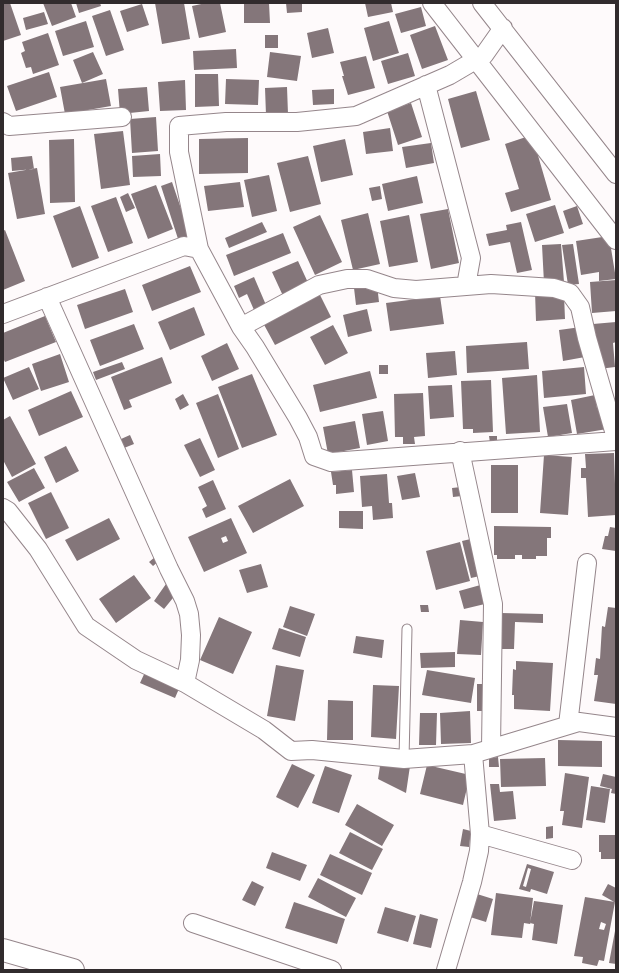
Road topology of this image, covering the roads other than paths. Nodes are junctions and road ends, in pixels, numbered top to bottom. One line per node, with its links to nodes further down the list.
1 (432, 3): 4 (street)
2 (482, 3): 3 (street)
3 (503, 28): 4 (street); 8 (street)
4 (476, 60): 5 (street); 9 (street)
5 (426, 86): 10 (street); 11 (street)
6 (122, 117): 7 (street)
7 (3, 122)
8 (616, 174)
9 (616, 240)
10 (199, 250): 14 (street); 16 (street)
11 (471, 258): 12 (street); 13 (street)
12 (492, 284): 13 (street); 17 (street)
13 (466, 286): 16 (street)
14 (47, 297): 15 (street); 23 (street)
15 (3, 314)
16 (240, 327): 19 (street)
17 (616, 438)
18 (616, 441): 19 (street)
19 (460, 451): 26 (street)
20 (3, 508): 23 (street)
21 (587, 563): 24 (street)
22 (407, 629): 28 (lane)
23 (185, 683): 28 (street)
24 (568, 725): 25 (street); 26 (street)
25 (616, 727)
26 (491, 748): 27 (street)
27 (473, 754): 28 (street); 29 (street)
28 (404, 759)
29 (480, 834): 30 (street); 35 (street)
30 (572, 860)
31 (193, 923): 34 (street)
32 (3, 950): 33 (highway)
33 (73, 970)
34 (332, 970)
35 (446, 970)

